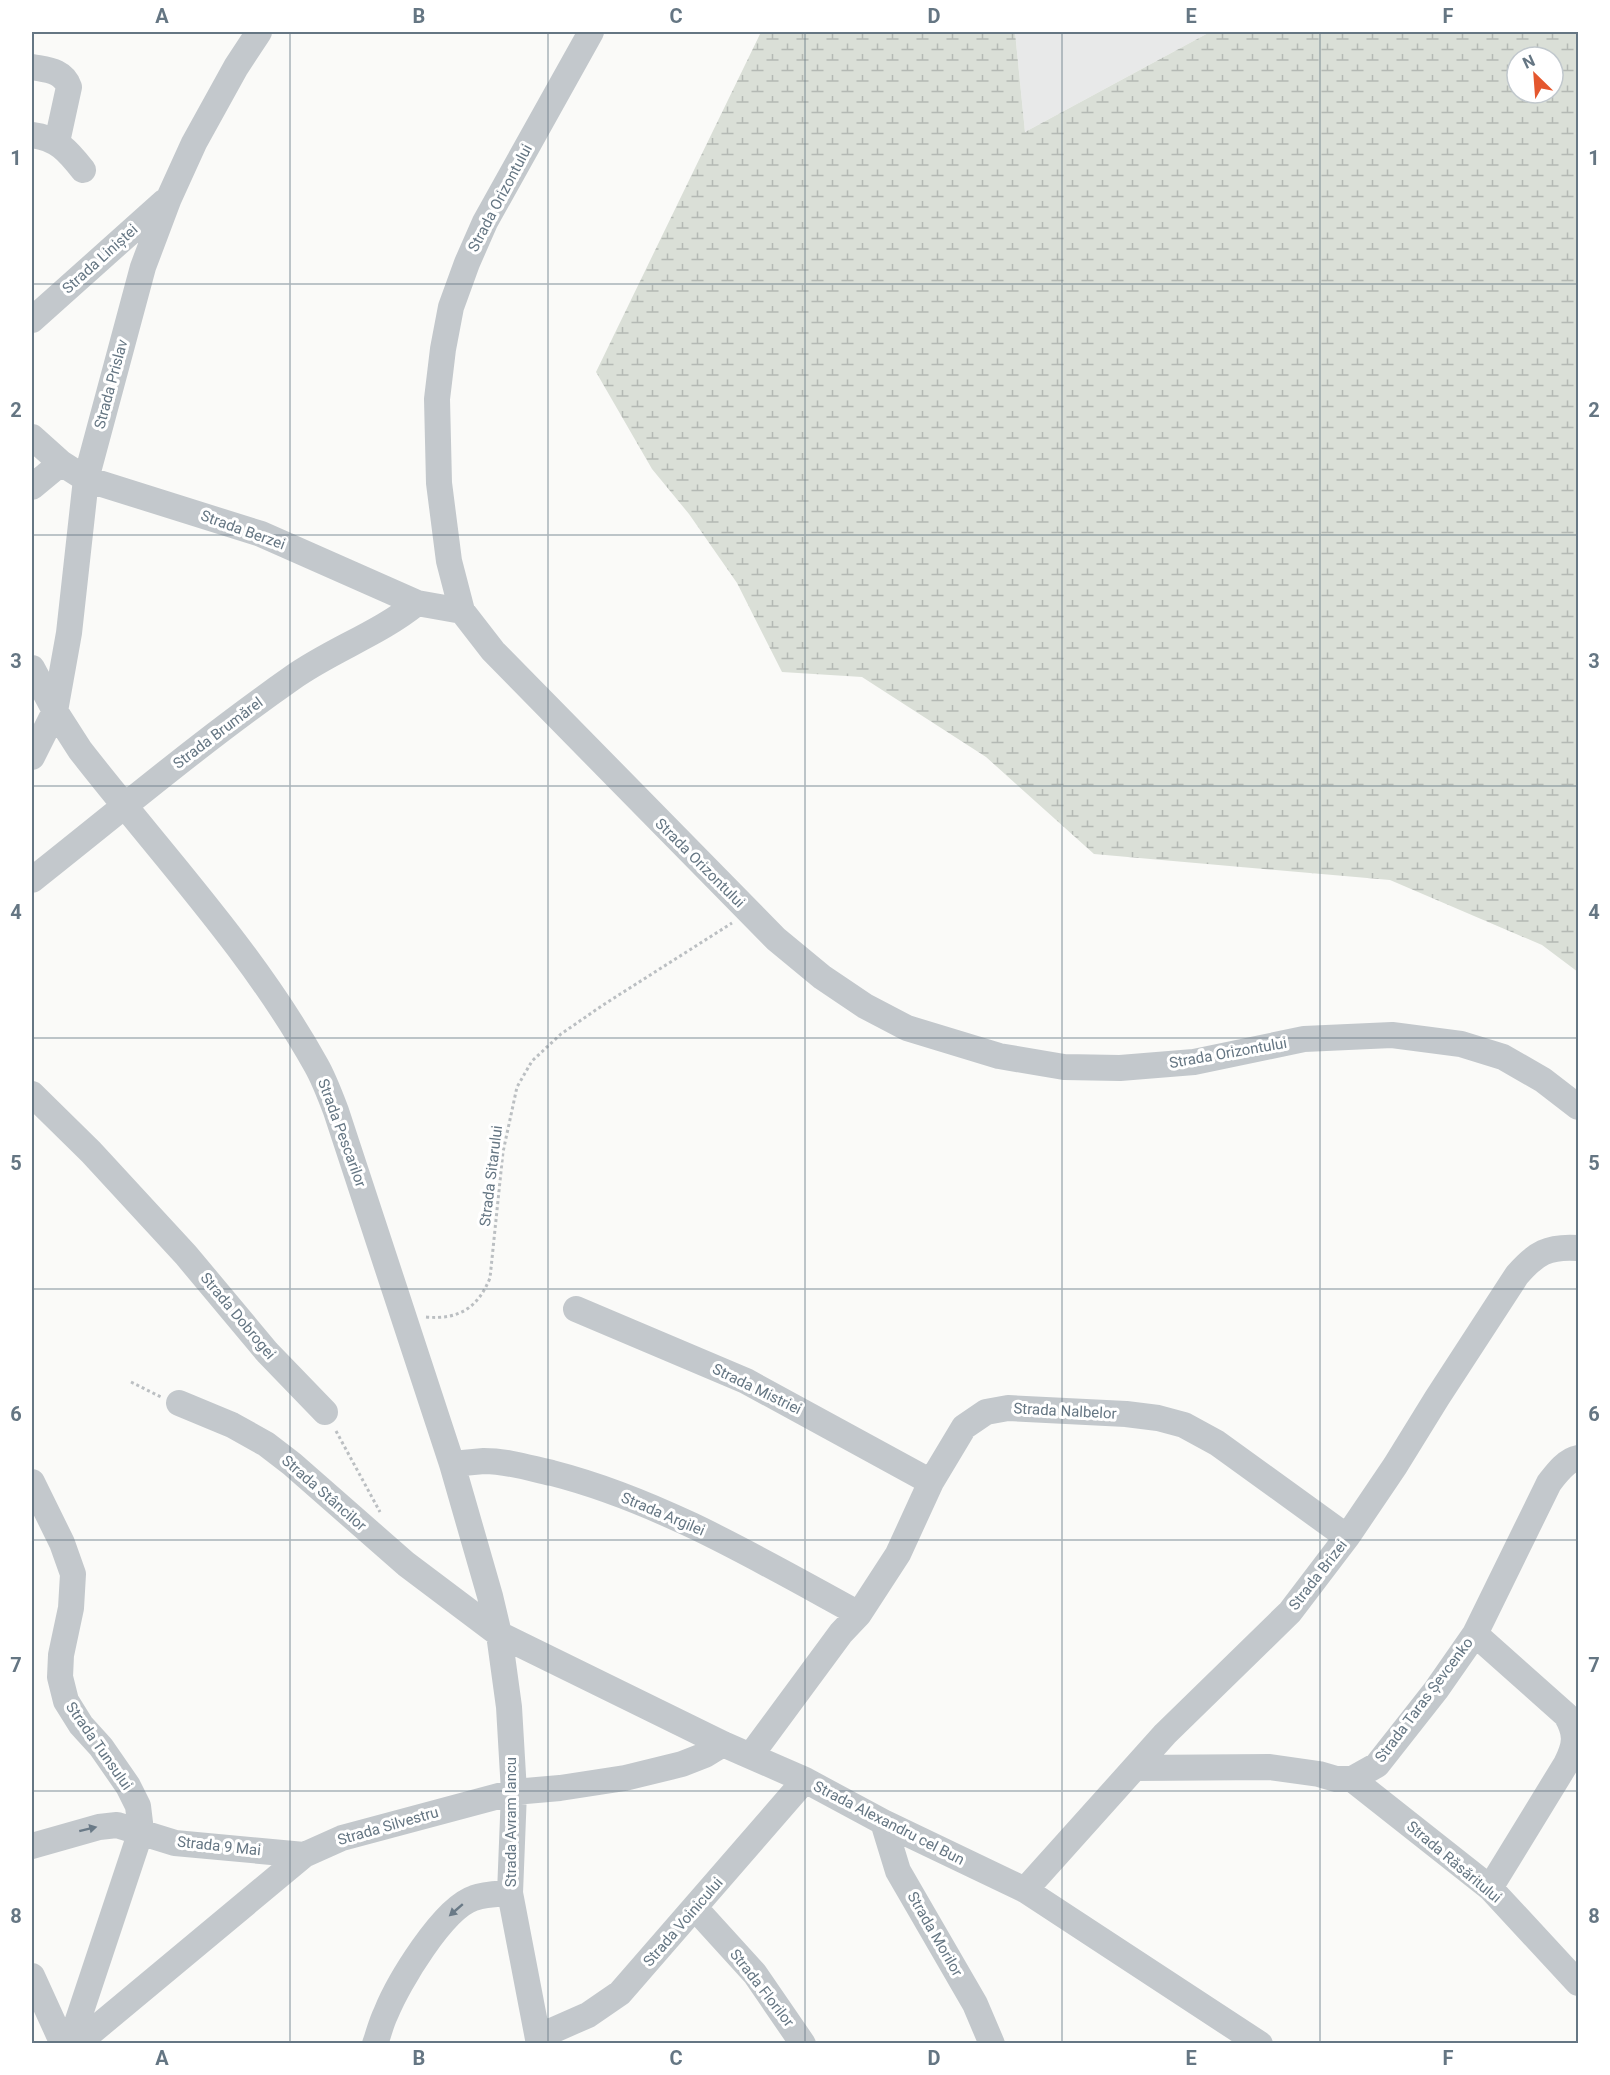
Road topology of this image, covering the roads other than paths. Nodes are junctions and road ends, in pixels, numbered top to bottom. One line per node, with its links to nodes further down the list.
1 (259, 32): 7 (street, Strada Prislav)
2 (591, 32): 14 (street, Strada Orizontului)
3 (32, 67): 5 (street)
4 (32, 135): 5 (street)
5 (57, 142): 6 (street)
6 (83, 170)
7 (169, 198): 8 (street, Strada Liniștei); 11 (street, Strada Prislav)
8 (32, 320)
9 (32, 437): 10 (street, Strada Berzei)
10 (61, 463): 11 (street, Strada Berzei); 12 (street)
11 (86, 479): 13 (street, Strada Berzei); 16 (street, Strada Prislav)
12 (32, 487)
13 (417, 603): 14 (street, Strada Berzei); 18 (street, Strada Brumărel)
14 (462, 611): 21 (street, Strada Orizontului)
15 (32, 668): 16 (street, Strada Pescarilor)
16 (55, 711): 17 (street, Strada Prislav); 18 (street, Strada Pescarilor)
17 (32, 758)
18 (124, 807): 19 (street, Strada Brumărel); 27 (street, Strada Pescarilor)
19 (32, 880)
20 (32, 1094): 25 (street, Strada Dobrogei)
21 (1578, 1107)
22 (1578, 1248): 30 (street, Strada Brizei)
23 (576, 1309): 29 (street, Strada Mistriei)
24 (179, 1403): 32 (street, Strada Stâncilor)
25 (325, 1412)
26 (1578, 1458): 33 (street, Strada Taras Șevcenko)
27 (452, 1464): 31 (street, Strada Argilei); 32 (street, Strada Pescarilor)
28 (32, 1482): 41 (street, Strada Tunsului)
29 (931, 1482): 30 (street, Strada Nalbelor); 31 (street, Strada Nalbelor)
30 (1347, 1537): 36 (street, Strada Brizei)
31 (859, 1614): 35 (street, Strada Nalbelor)
32 (499, 1634): 34 (street, Strada Alexandru cel Bun); 39 (street, Strada Avram Iancu)
33 (1475, 1634): 37 (street, Strada Taras Șevcenko); 44 (street)
34 (723, 1744): 35 (street, Strada Alexandru cel Bun); 39 (street, Strada Silvestru)
35 (751, 1755): 38 (street, Strada Alexandru cel Bun)
36 (1135, 1768): 37 (street); 45 (street, Strada Brizei)
37 (1352, 1779): 44 (street, Strada Răsăritului)
38 (804, 1780): 40 (street, Strada Alexandru cel Bun); 47 (street, Strada Voinicului)
39 (514, 1792): 43 (street, Strada Silvestru); 46 (street, Strada Avram Iancu)
40 (883, 1822): 45 (street, Strada Alexandru cel Bun); 56 (street, Strada Morilor)
41 (141, 1831): 42 (street, Strada 9 Mai, one-way to 41); 43 (street, Strada 9 Mai); 52 (street, Strada Tunsului)
42 (32, 1846)
43 (304, 1855): 53 (street, Strada Silvestru)
44 (1490, 1888): 49 (street, Strada Răsăritului)
45 (1025, 1890): 57 (street, Strada Alexandru cel Bun)
46 (510, 1893): 50 (street, Strada Avram Iancu); 54 (street, one-way to 54)
47 (695, 1908): 50 (street, Strada Voinicului); 55 (street, Strada Florilor)
48 (32, 1976): 51 (street)
49 (1577, 1981)
50 (539, 2040)
51 (63, 2043)
52 (70, 2043)
53 (77, 2043)
54 (375, 2043)
55 (803, 2043)
56 (992, 2043)
57 (1260, 2043)

